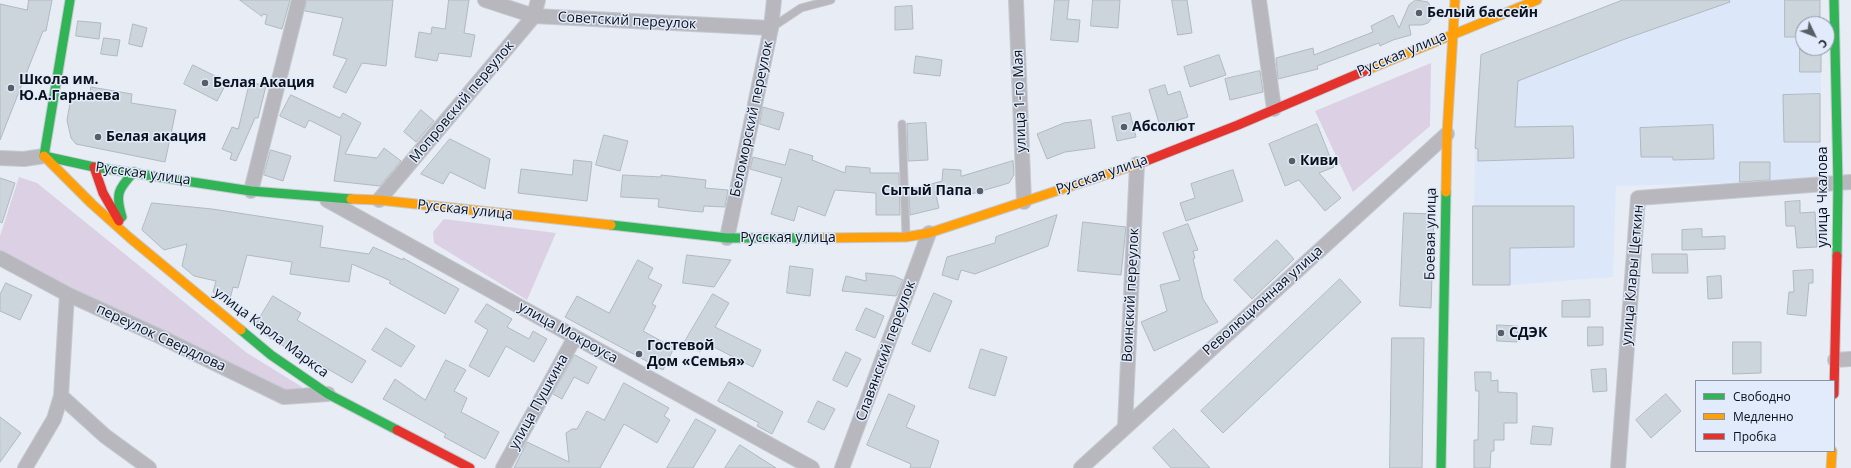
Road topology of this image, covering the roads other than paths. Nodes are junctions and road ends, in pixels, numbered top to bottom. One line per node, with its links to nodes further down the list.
1 (70, 0): 18 (main road)
2 (299, 0): 24 (street)
3 (485, 0): 12 (street, Советский переулок)
4 (538, 0): 12 (street, Мопровский переулок)
5 (774, 0): 13 (street, Беломорский переулок)
6 (831, 0): 13 (lane)
7 (1016, 0): 27 (street, улица 1-го Мая)
8 (1260, 0): 15 (street)
9 (1455, 0): 14 (main road, Боевая улица)
10 (1537, 0): 14 (main road, Русская улица)
11 (1834, 0): 23 (main road, улица Чкалова)
12 (534, 16): 13 (street, Советский переулок); 26 (street, Мопровский переулок)
13 (771, 28): 31 (street, Беломорский переулок)
14 (1454, 32): 15 (main road, Русская улица); 17 (main road, Боевая улица)
15 (1274, 109): 20 (main road, Русская улица)
16 (902, 124): 29 (lane)
17 (1447, 134): 40 (street, Революционная улица); 49 (main road, Боевая улица)
18 (44, 156): 19 (street, Русская улица); 21 (main road, Русская улица); 30 (main road, улица Карла Маркса)
19 (0, 158)
20 (1137, 164): 27 (main road, Русская улица); 40 (street, Воинский переулок)
21 (94, 167): 22 (main road, Русская улица); 30 (main road, улица Карла Маркса)
22 (134, 172): 24 (main road, Русская улица); 30 (main road, улица Карла Маркса)
23 (1844, 183): 36 (main road, улица Чкалова); 50 (street, улица Клары Цеткин)
24 (251, 190): 25 (main road, Русская улица)
25 (325, 198): 26 (main road, Русская улица); 34 (street, улица Мокроуса)
26 (379, 200): 31 (main road, Русская улица)
27 (1024, 202): 28 (main road, Русская улица)
28 (929, 234): 29 (main road, Русская улица); 47 (street, Славянский переулок)
29 (906, 237): 31 (main road, Русская улица)
30 (130, 238): 38 (main road, улица Карла Маркса)
31 (727, 238)
32 (0, 258): 33 (street, переулок Свердлова)
33 (67, 294): 38 (street, переулок Свердлова); 39 (street)
34 (575, 337): 45 (street, улица Пушкина); 46 (street, улица Мокроуса)
35 (1851, 359): 36 (street)
36 (1835, 360): 37 (main road, улица Чкалова)
37 (1834, 380)
38 (328, 394): 44 (main road, улица Карла Маркса)
39 (61, 396): 42 (street); 43 (street)
40 (1125, 426): 48 (street, Революционная улица)
41 (1832, 452): 51 (main road)
42 (25, 468)
43 (149, 468)
44 (470, 468)
45 (503, 468)
46 (812, 468)
47 (842, 468)
48 (1081, 468)
49 (1441, 468)
50 (1618, 468)
51 (1831, 468)

